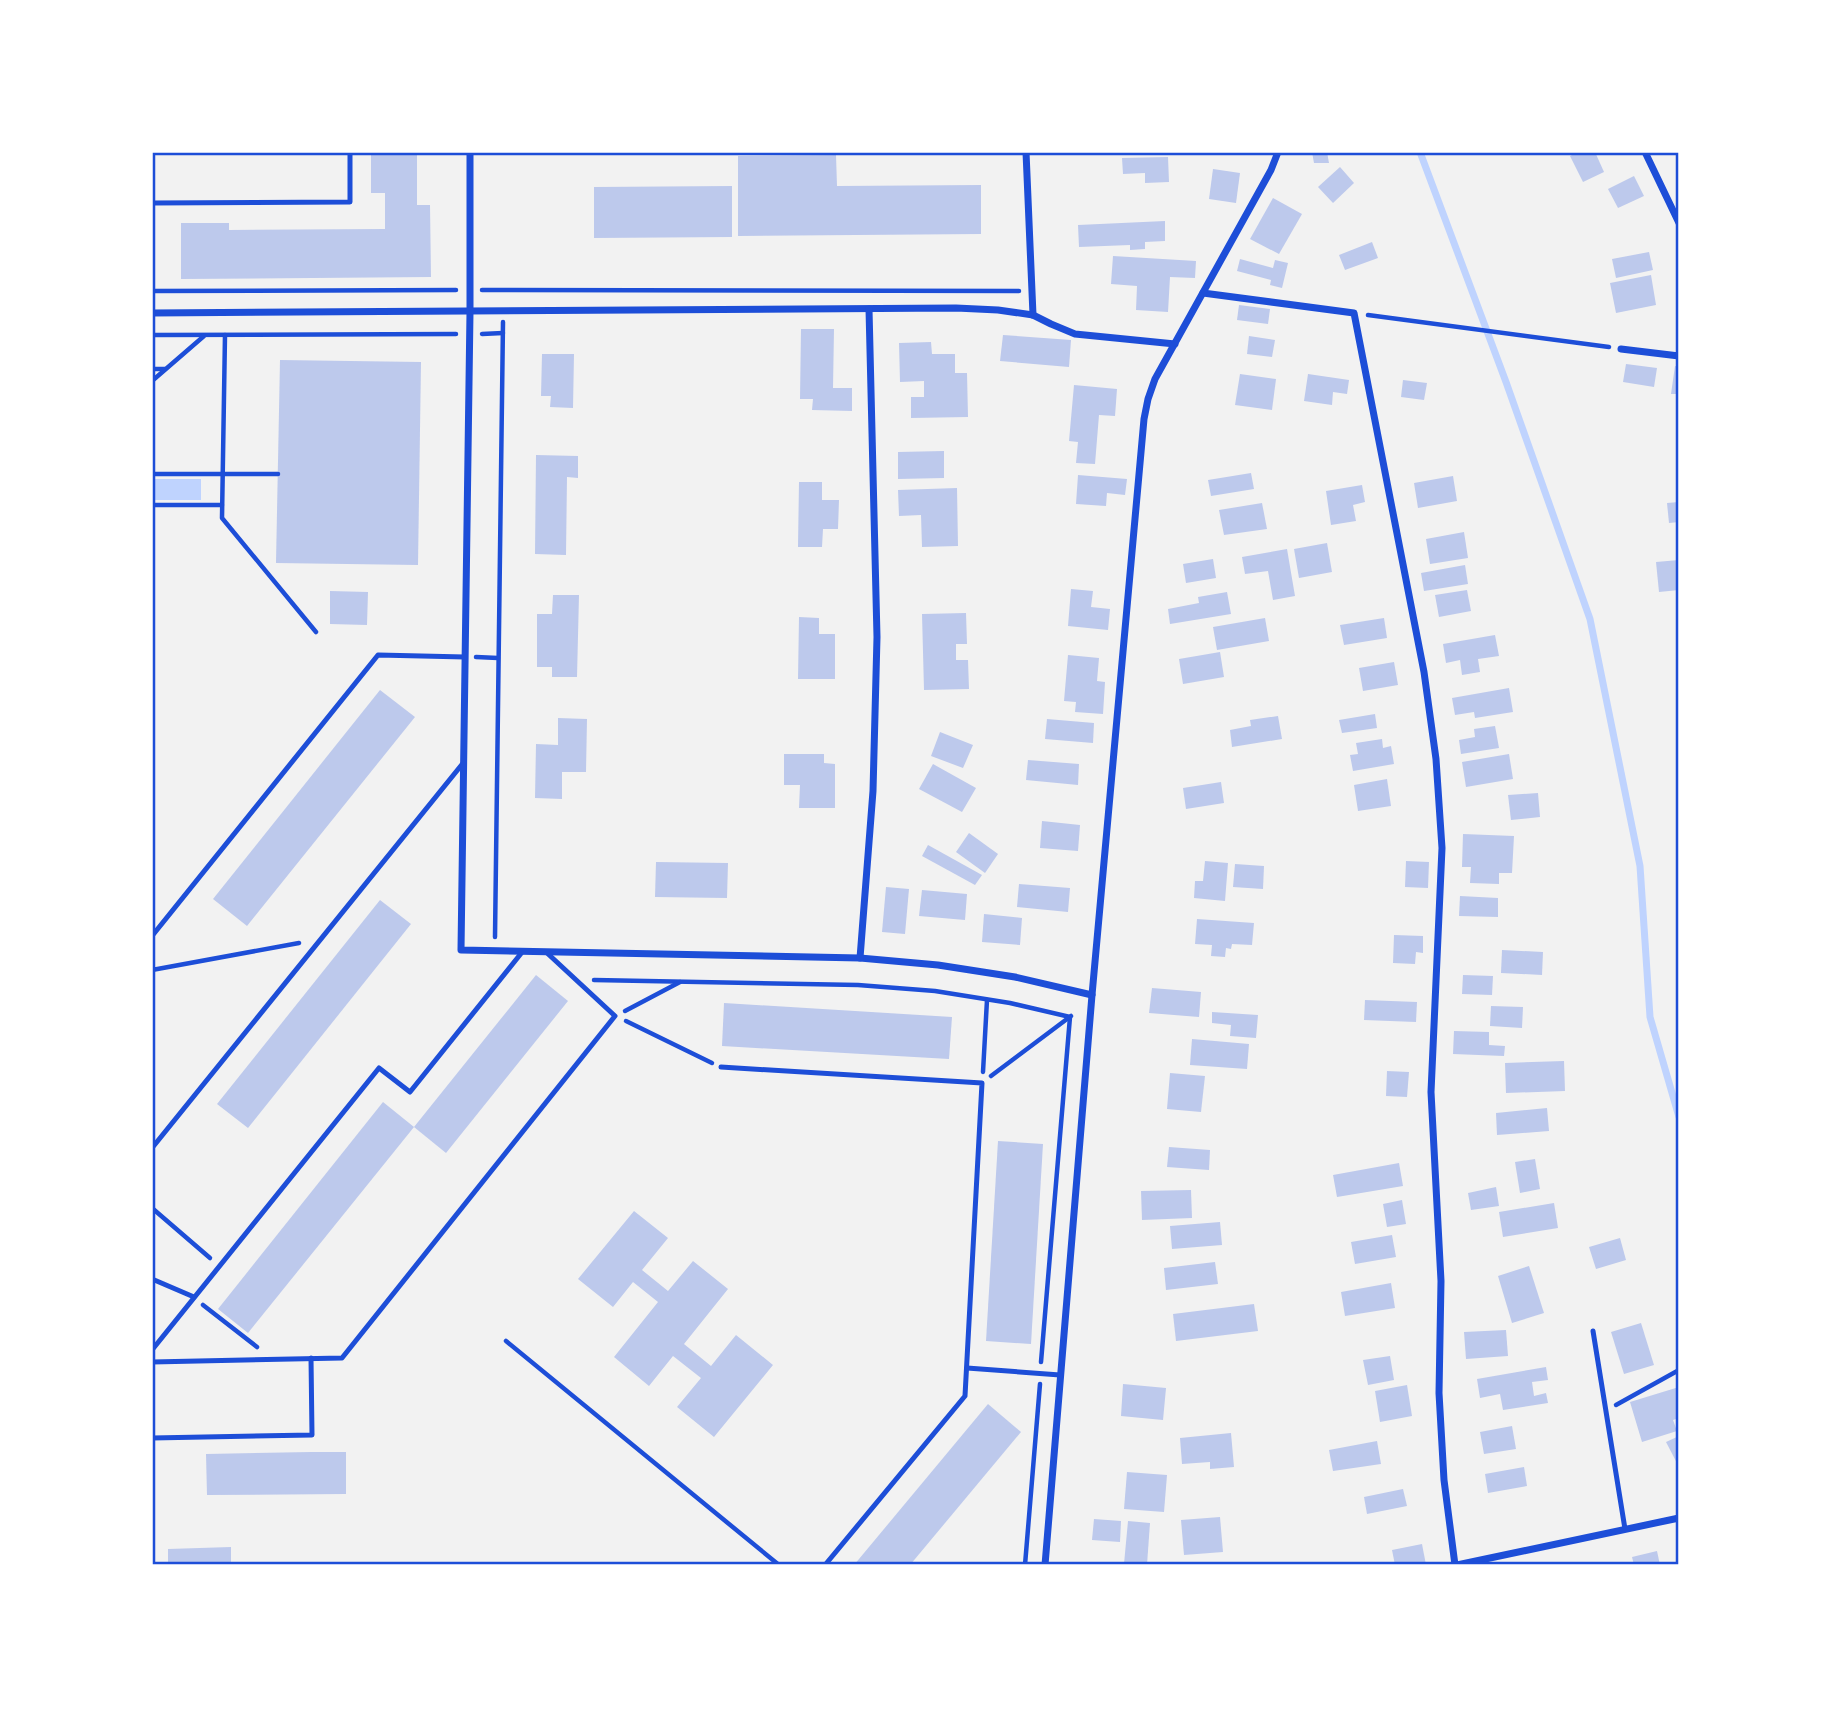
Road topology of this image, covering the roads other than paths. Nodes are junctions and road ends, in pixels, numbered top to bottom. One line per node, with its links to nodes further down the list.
1 (350, 152): 6 (lane)
2 (470, 152): 10 (street)
3 (1026, 152): 12 (street)
4 (1278, 152): 8 (street)
5 (1645, 152): 7 (street)
6 (152, 203)
7 (1679, 223)
8 (1203, 293): 13 (street); 38 (street)
9 (869, 309): 10 (street); 12 (street); 21 (street)
10 (470, 312): 11 (street); 16 (street)
11 (152, 313)
12 (1033, 315): 13 (street)
13 (1175, 344): 22 (street)
14 (1621, 349): 15 (street)
15 (1679, 356)
16 (465, 657): 17 (street); 18 (lane)
17 (464, 762): 19 (street); 24 (lane)
18 (152, 936)
19 (523, 951): 20 (street); 26 (lane)
20 (545, 952): 21 (street); 29 (lane)
21 (860, 958): 22 (street)
22 (1092, 995): 32 (street)
23 (721, 1067): 31 (lane)
24 (152, 1148)
25 (152, 1279): 26 (lane)
26 (194, 1297): 28 (lane)
27 (1593, 1331): 35 (lane)
28 (152, 1350)
29 (311, 1358): 30 (lane); 33 (lane)
30 (152, 1362)
31 (967, 1368): 32 (lane); 36 (lane)
32 (1060, 1375): 37 (street)
33 (152, 1438)
34 (1679, 1518): 35 (street)
35 (1625, 1529): 38 (street)
36 (825, 1565)
37 (1045, 1565)
38 (1456, 1565)

